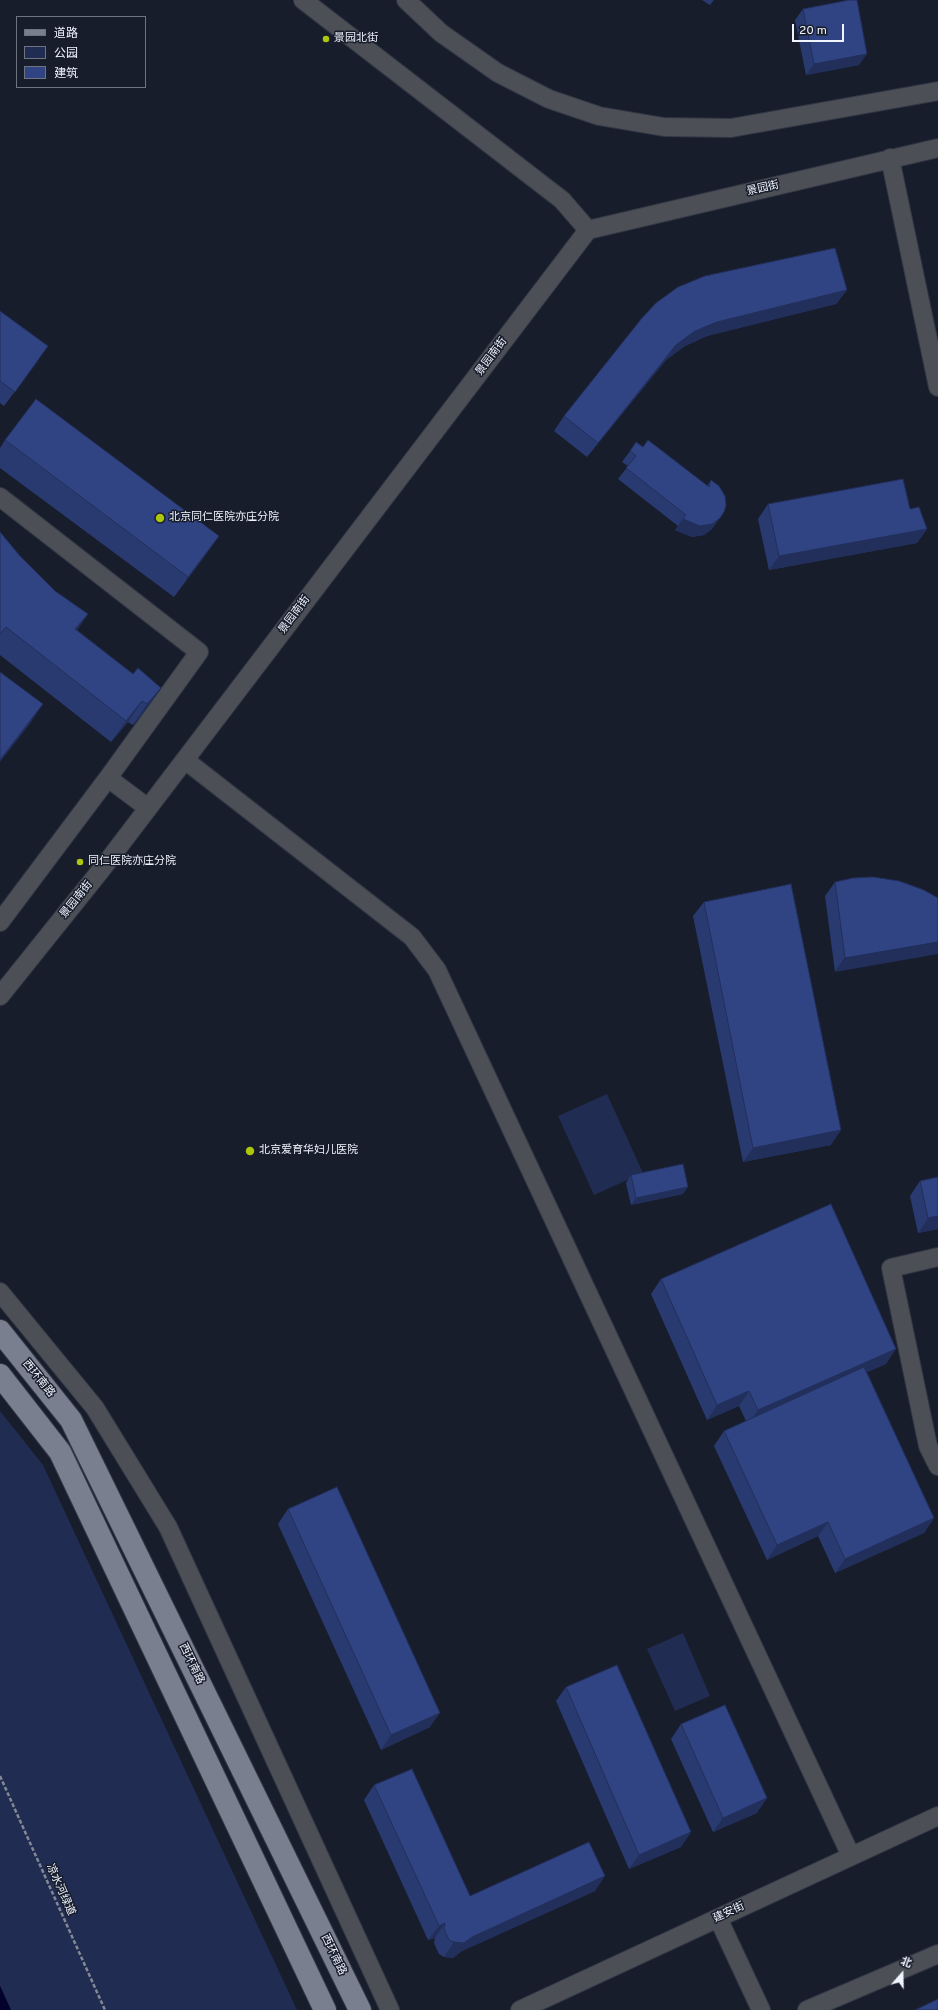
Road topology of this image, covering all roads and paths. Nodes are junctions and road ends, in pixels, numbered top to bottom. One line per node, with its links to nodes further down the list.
1 (303, 0): 6 (street)
2 (406, 0): 3 (street)
3 (938, 91)
4 (938, 148): 5 (street, 景园街)
5 (890, 158): 6 (street, 景园街); 7 (street)
6 (588, 230): 9 (street, 景园南街)
7 (938, 387)
8 (0, 497): 10 (street)
9 (185, 760): 11 (street, 景园南街); 21 (street)
10 (108, 778): 11 (street); 12 (street)
11 (148, 808): 13 (street, 景园南街)
12 (0, 922)
13 (0, 996)
14 (938, 1257): 18 (street)
15 (0, 1292): 27 (street)
16 (0, 1331): 26 (main road, 西环南路)
17 (0, 1375): 25 (main road)
18 (938, 1466)
19 (0, 1776): 24 (path, 凉水河绿道)
20 (938, 1816): 21 (street, 建安街)
21 (851, 1856): 22 (street, 建安街)
22 (718, 1918): 28 (street, 建安街); 29 (street)
23 (938, 1954): 30 (street)
24 (105, 2010)
25 (325, 2010)
26 (360, 2010)
27 (390, 2010)
28 (520, 2010)
29 (761, 2010)
30 (807, 2010)

